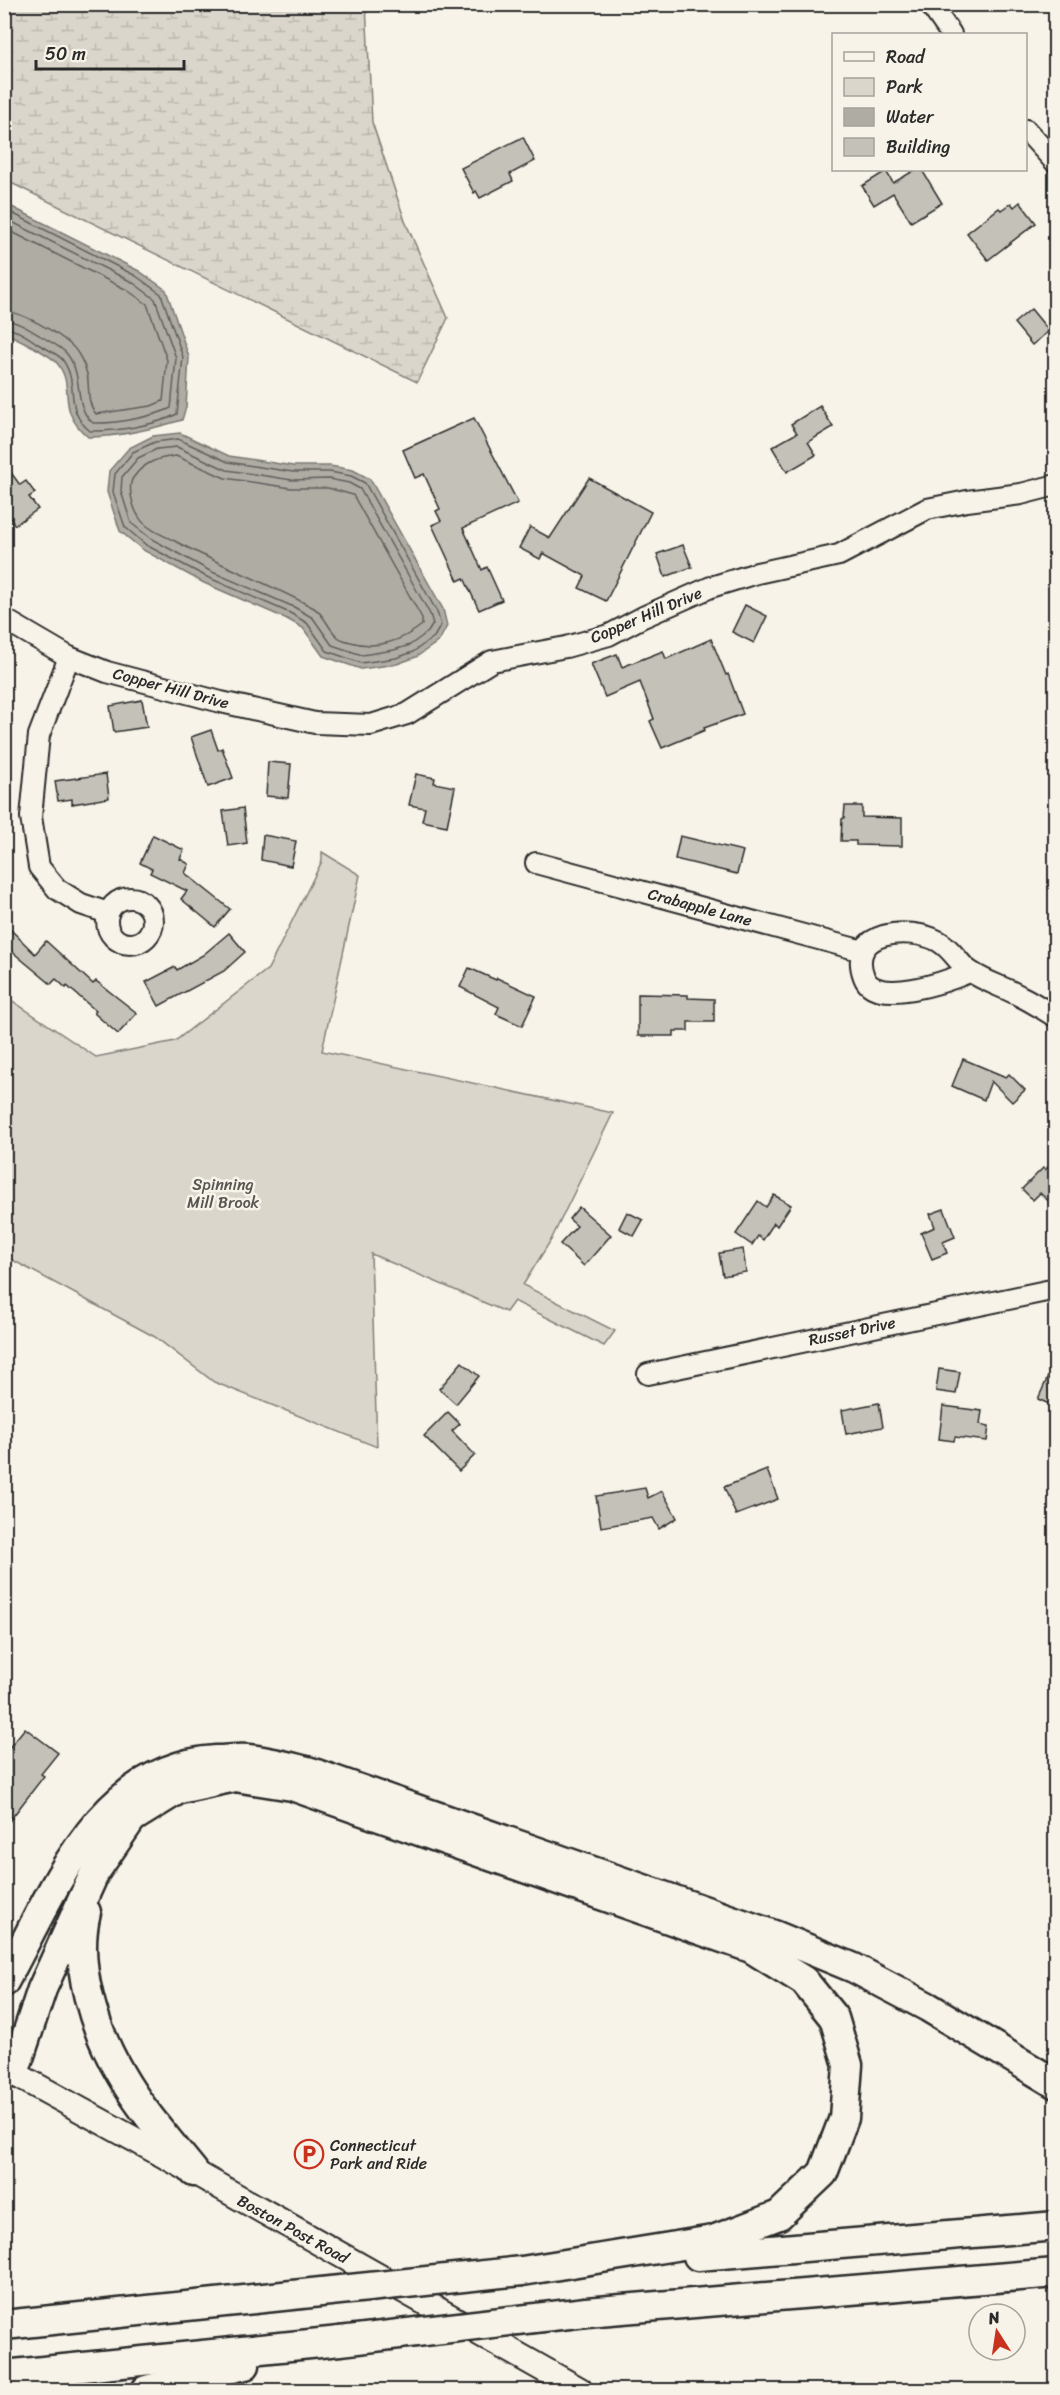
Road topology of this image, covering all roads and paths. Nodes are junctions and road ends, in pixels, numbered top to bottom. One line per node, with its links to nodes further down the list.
1 (930, 4): 2 (street)
2 (950, 33)
3 (1027, 131): 4 (street)
4 (1056, 163)
5 (1056, 485): 7 (street, Copper Hill Drive)
6 (4, 619): 7 (street, Copper Hill Drive)
7 (69, 657): 9 (street)
8 (536, 862): 10 (street, Crabapple Lane)
9 (108, 913)
10 (863, 951): 11 (street); 11 (street)
11 (969, 972): 12 (street)
12 (1056, 1017)
13 (1056, 1289): 14 (street, Russet Drive)
14 (648, 1374)
15 (95, 1872): 17 (highway); 19 (highway); 21 (highway)
16 (4, 1982): 18 (highway)
17 (9, 2070): 19 (main road, Boston Post Road)
18 (1056, 2084)
19 (194, 2172): 27 (main road, Boston Post Road)
20 (1056, 2226): 21 (highway)
21 (522, 2271): 23 (highway, bridge)
22 (1056, 2273): 24 (highway, bridge)
23 (4, 2325)
24 (340, 2341): 25 (highway); 26 (highway)
25 (4, 2375)
26 (146, 2391)
27 (580, 2391)

